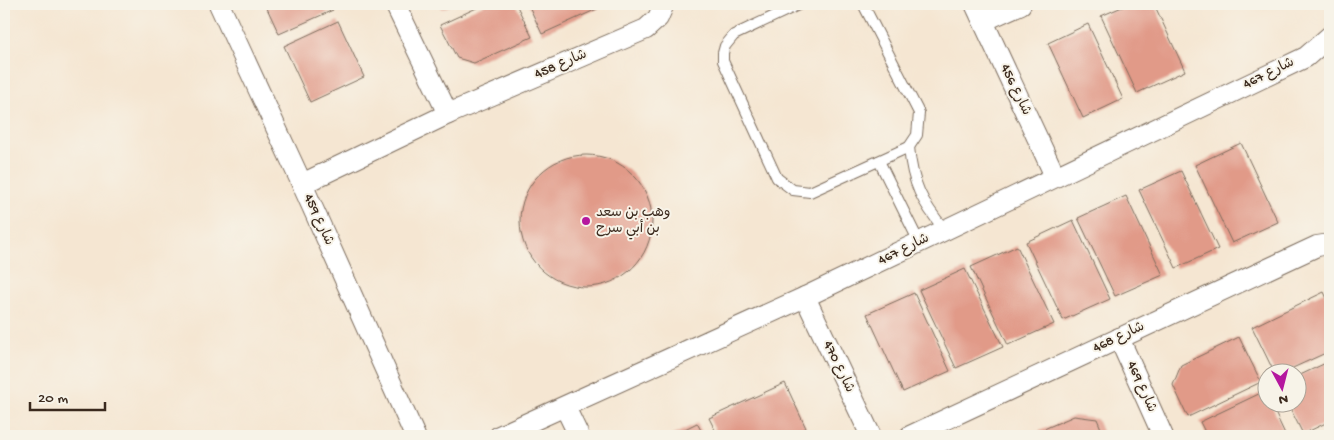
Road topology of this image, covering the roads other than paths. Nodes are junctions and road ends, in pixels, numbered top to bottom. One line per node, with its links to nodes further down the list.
1 (219, 4): 15 (street, شارع 459)
2 (395, 4): 11 (street)
3 (664, 4): 11 (street, شارع 458)
4 (800, 4): 13 (lane)
5 (864, 4): 12 (lane)
6 (1020, 4): 7 (street)
7 (979, 12): 14 (street, شارع 456)
8 (1330, 36): 10 (street, شارع 467)
9 (1330, 54): 10 (street, شارع 467)
10 (1306, 57): 14 (street, شارع 467)
11 (448, 114): 15 (street, شارع 458)
12 (908, 147): 13 (lane); 16 (lane)
13 (879, 161): 17 (lane)
14 (1055, 176): 16 (street, شارع 467)
15 (302, 184): 22 (street, شارع 459)
16 (945, 230): 17 (street, شارع 467)
17 (920, 242): 19 (street, شارع 467)
18 (1330, 244): 20 (street, شارع 468)
19 (805, 297): 21 (street, شارع 467); 25 (street, شارع 470)
20 (1119, 338): 26 (street, شارع 468); 27 (street, شارع 469)
21 (566, 407): 23 (street, شارع 467); 24 (street)
22 (415, 436)
23 (499, 436)
24 (579, 436)
25 (870, 436)
26 (910, 436)
27 (1163, 436)

